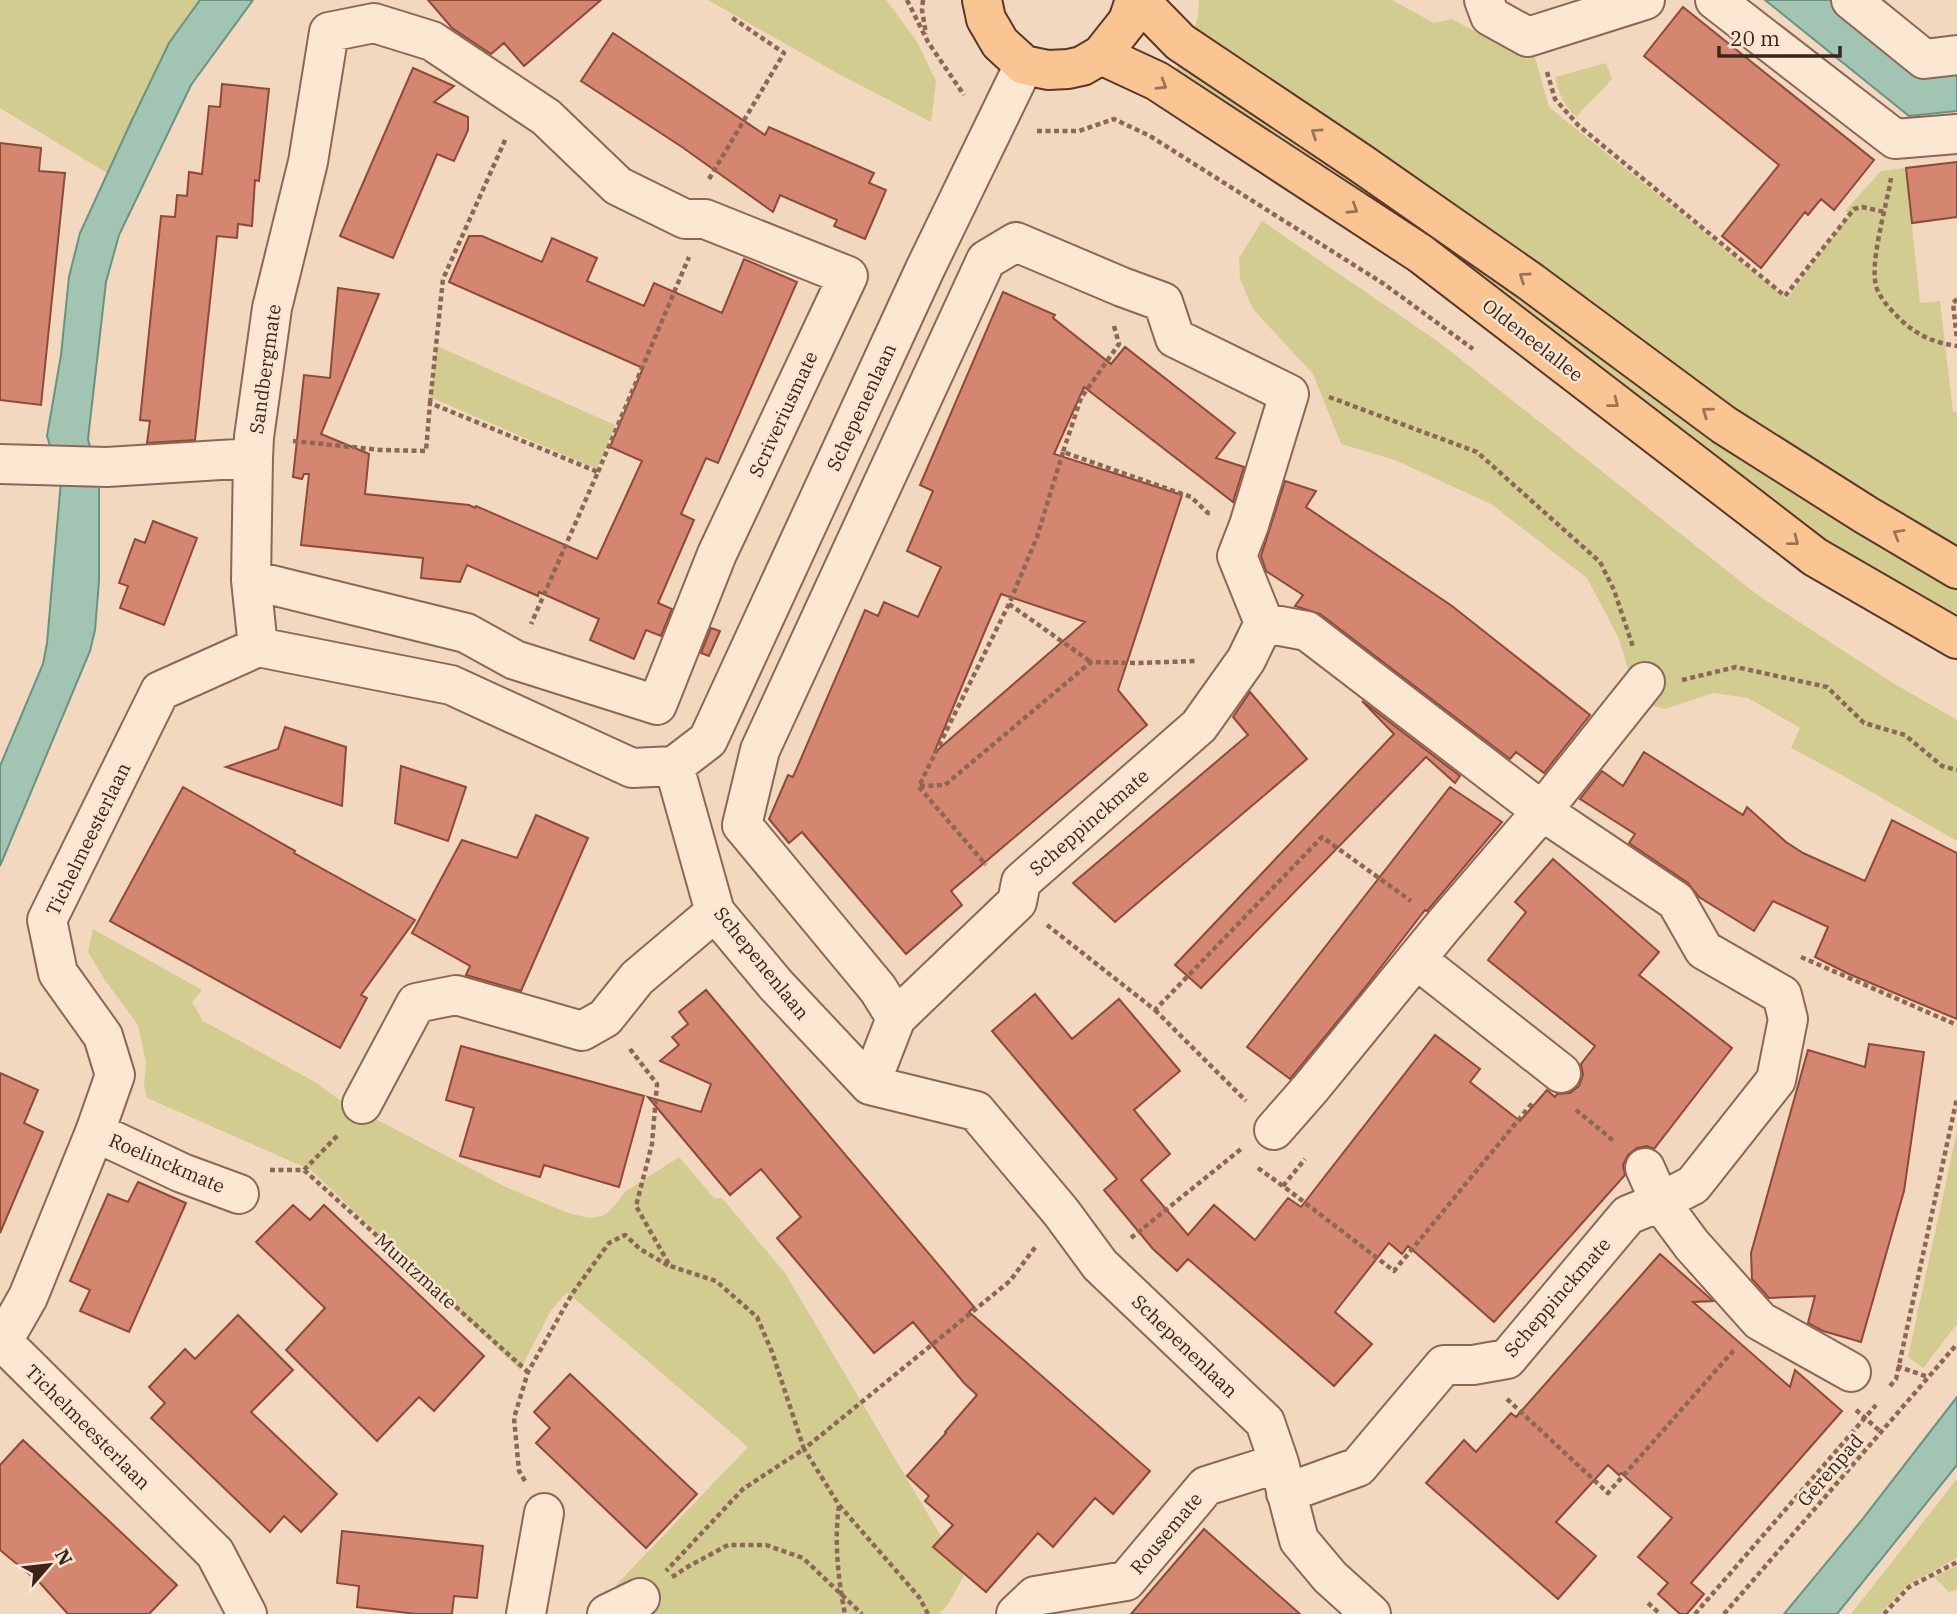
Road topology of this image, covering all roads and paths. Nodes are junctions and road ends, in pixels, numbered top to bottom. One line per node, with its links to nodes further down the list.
1 (907, 0): 12 (path)
2 (923, 0): 12 (path)
3 (982, 0): 15 (main road)
4 (1137, 0): 14 (main road); 34 (main road, one-way to 4)
5 (1484, 0): 11 (street)
6 (1645, 0): 11 (street)
7 (1715, 0): 19 (street)
8 (1851, 0): 13 (street)
9 (731, 17): 21 (path)
10 (329, 32): 16 (street, Scriveriusmate); 29 (street, Sandbergmate)
11 (1537, 35): 20 (path)
12 (928, 42): 17 (path)
13 (1957, 54)
14 (1101, 55): 15 (main road); 38 (main road, Oldeneelallee, one-way to 38)
15 (1024, 65): 17 (street, Schepenenlaan)
16 (523, 102): 21 (street, Scriveriusmate); 28 (path)
17 (999, 119): 26 (path); 44 (street, Schepenenlaan)
18 (1957, 134): 19 (street)
19 (1895, 139): 20 (path)
20 (1885, 212): 25 (path)
21 (695, 219): 32 (path); 40 (street, Scriveriusmate)
22 (1122, 287): 27 (street); 30 (path); 55 (street)
23 (1957, 299): 24 (path)
24 (1957, 340)
25 (1957, 346)
26 (1483, 356)
27 (1287, 400): 33 (street); 43 (path)
28 (430, 403): 29 (path); 32 (path)
29 (254, 447): 31 (street, Sandbergmate); 35 (street)
30 (1063, 452): 33 (path); 36 (path)
31 (0, 464)
32 (598, 472): 40 (path)
33 (1249, 525): 37 (street)
34 (1957, 569)
35 (251, 580): 39 (street); 40 (street, Scriveriusmate)
36 (1009, 604): 42 (path); 46 (path)
37 (1264, 623): 41 (street, Scheppinckmate); 47 (street, Scheppinckmate)
38 (1957, 639)
39 (258, 647): 44 (street); 61 (street, Tichelmeesterlaan)
40 (515, 660)
41 (1246, 660): 42 (path); 48 (street, Scheppinckmate)
42 (1091, 662): 46 (path)
43 (1645, 682): 45 (path); 47 (street)
44 (674, 766): 49 (street, Schepenenlaan)
45 (1957, 770)
46 (919, 786): 48 (path)
47 (1542, 811): 50 (street); 67 (street, Scheppinckmate)
48 (1017, 902): 53 (path); 55 (street, Scheppinckmate)
49 (715, 912): 54 (street); 57 (street, Schepenenlaan)
50 (1444, 925): 52 (street); 53 (path)
51 (1789, 951): 56 (path)
52 (1416, 959): 58 (street); 60 (street)
53 (1155, 1010): 60 (path)
54 (606, 1018): 59 (street); 72 (path)
55 (896, 1018): 57 (street, Scheppinckmate)
56 (1957, 1026)
57 (870, 1085): 70 (street, Schepenenlaan)
58 (1555, 1090): 67 (path); 68 (path)
59 (362, 1104): 66 (path)
60 (1274, 1130): 62 (path)
61 (95, 1132): 69 (street, Roelinckmate); 74 (street, Tichelmeesterlaan)
62 (1234, 1152): 64 (path); 71 (path)
63 (1309, 1154): 68 (path)
64 (1244, 1159)
65 (1254, 1166): 68 (path)
66 (304, 1170): 69 (path); 77 (path, Muntzmate)
67 (1653, 1185): 73 (street); 76 (street, Scheppinckmate)
68 (1283, 1186)
69 (239, 1194)
70 (1061, 1212): 71 (street, Schepenenlaan); 79 (path)
71 (1100, 1265): 80 (street, Schepenenlaan)
72 (670, 1266): 77 (path); 79 (path)
73 (1760, 1321): 76 (path); 78 (street)
74 (1, 1343): 87 (street, Tichelmeesterlaan)
75 (1957, 1344): 95 (path, Gerenpad)
76 (1473, 1365): 80 (street, Scheppinckmate)
77 (528, 1372): 82 (path)
78 (1851, 1372)
79 (804, 1449): 81 (path); 86 (path)
80 (1282, 1478): 92 (street, Rousemate); 93 (street, Schepenenlaan)
81 (839, 1505): 84 (path); 91 (path)
82 (544, 1513): 88 (street)
83 (1957, 1562): 96 (path)
84 (841, 1594): 86 (path); 89 (path); 90 (path)
85 (1648, 1603): 94 (path)
86 (623, 1606)
87 (247, 1614)
88 (526, 1614)
89 (845, 1614)
90 (862, 1614)
91 (928, 1614)
92 (1016, 1614)
93 (1371, 1614)
94 (1660, 1614)
95 (1724, 1614)
96 (1884, 1614)

